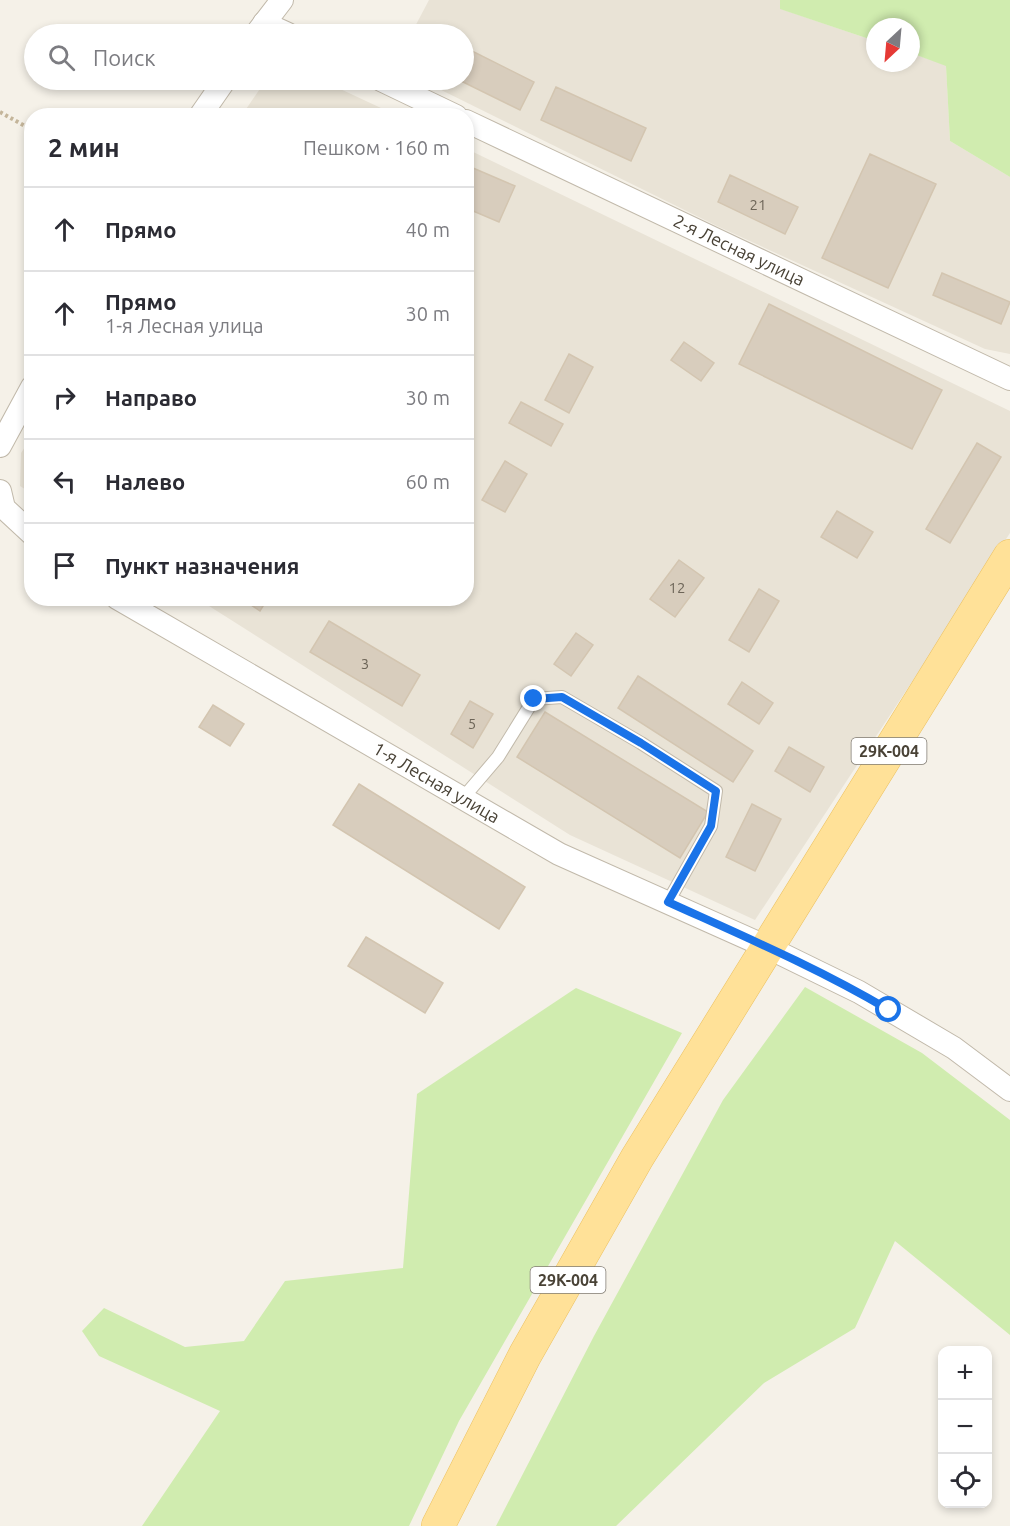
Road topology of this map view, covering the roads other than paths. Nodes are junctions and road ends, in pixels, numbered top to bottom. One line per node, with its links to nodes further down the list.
1 (282, 0): 2 (street)
2 (264, 24)
3 (218, 90): 5 (street)
4 (402, 90): 6 (street)
5 (206, 108)
6 (439, 108)
7 (474, 125): 8 (street, 2-я Лесная улица)
8 (1010, 379)
9 (24, 402): 10 (street)
10 (0, 446)
11 (1, 503): 12 (street)
12 (24, 526)
13 (1010, 556): 17 (main road, 29К-004)
14 (131, 606): 15 (street, 1-я Лесная улица)
15 (462, 798): 16 (street, 1-я Лесная улица); 16 (lane)
16 (668, 902): 17 (street, 1-я Лесная улица)
17 (767, 947): 18 (street, 1-я Лесная улица); 19 (main road, 29К-004)
18 (1010, 1090)
19 (438, 1526)

